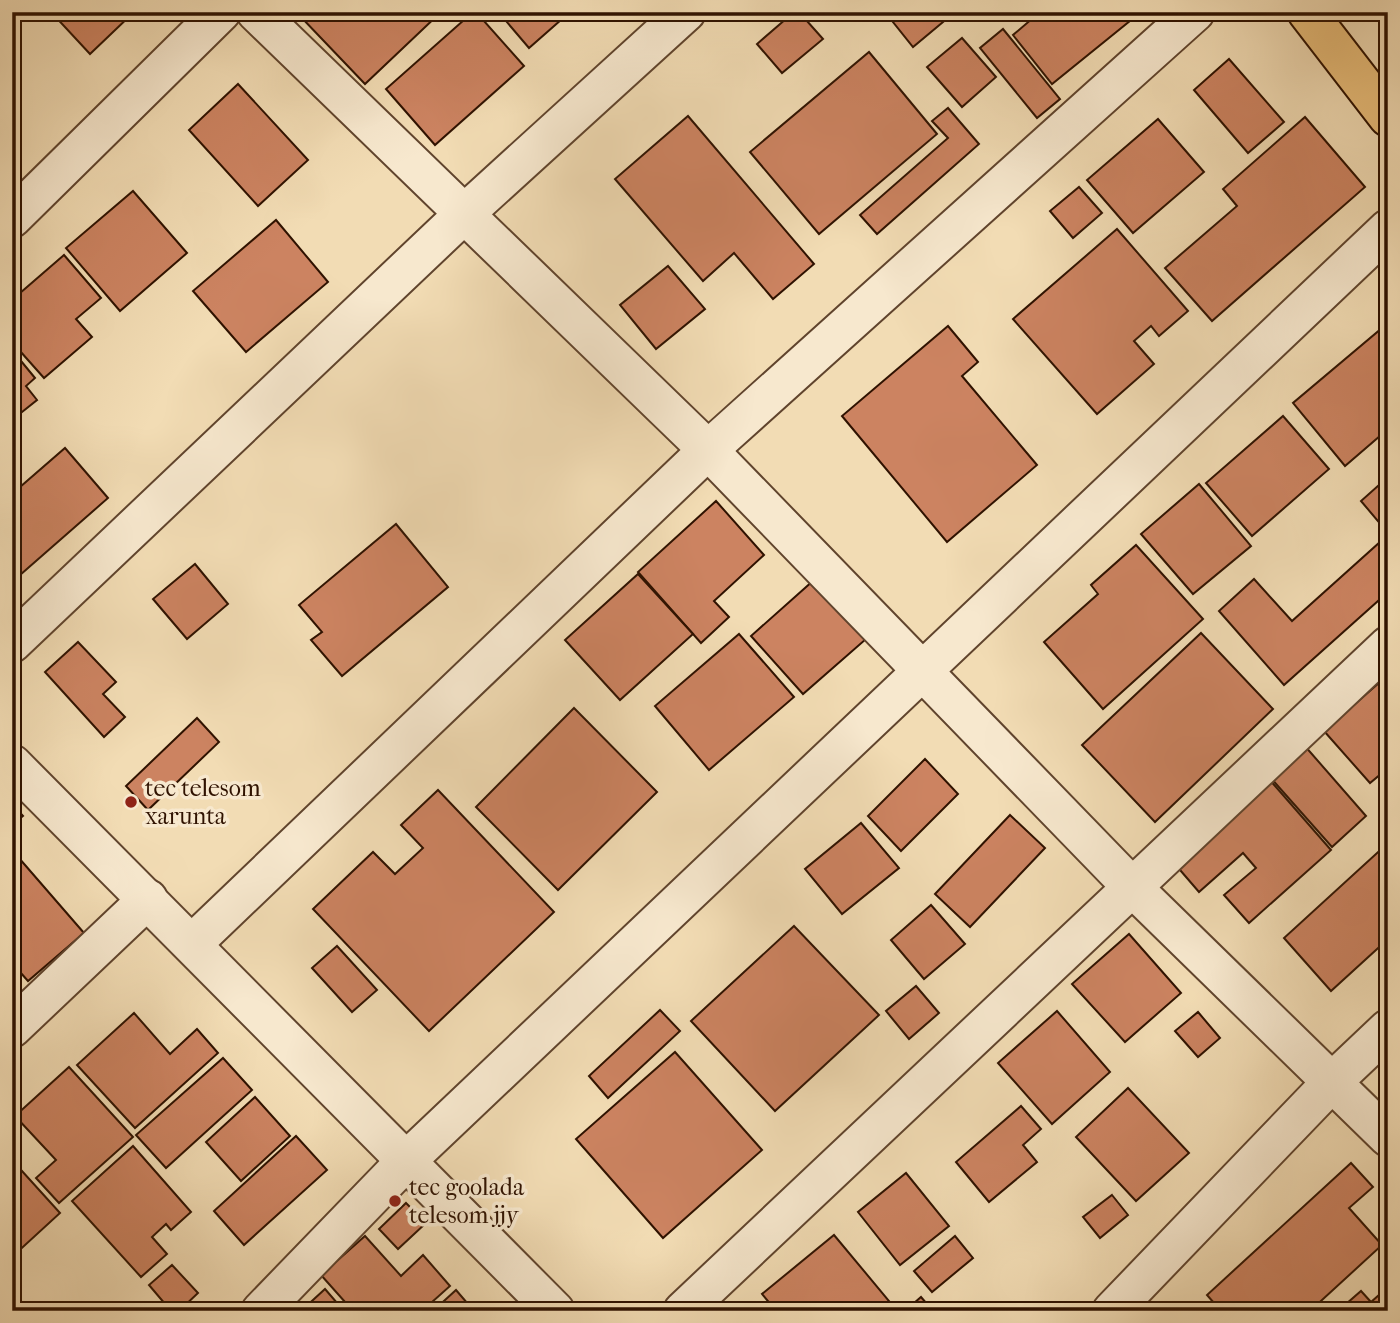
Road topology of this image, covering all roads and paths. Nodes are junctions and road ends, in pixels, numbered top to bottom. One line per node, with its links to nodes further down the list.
1 (221, 12): 8 (street)
2 (256, 12): 7 (street)
3 (686, 12): 7 (street)
4 (1195, 12): 10 (street)
5 (1307, 12): 6 (main road)
6 (1388, 117)
7 (463, 215): 10 (street); 11 (street)
8 (12, 218)
9 (1388, 229): 13 (street)
10 (708, 450): 13 (street); 17 (street)
11 (12, 643)
12 (1388, 646): 15 (street)
13 (920, 669): 15 (street); 22 (street)
14 (12, 764): 16 (street)
15 (1132, 887): 20 (street); 25 (street)
16 (148, 899): 17 (street); 18 (street)
17 (192, 944): 22 (street)
18 (12, 1028)
19 (1388, 1029): 20 (street)
20 (1332, 1082): 21 (street); 26 (street)
21 (1388, 1137)
22 (405, 1162): 23 (street); 24 (street)
23 (261, 1311)
24 (555, 1311)
25 (683, 1311)
26 (1112, 1311)

